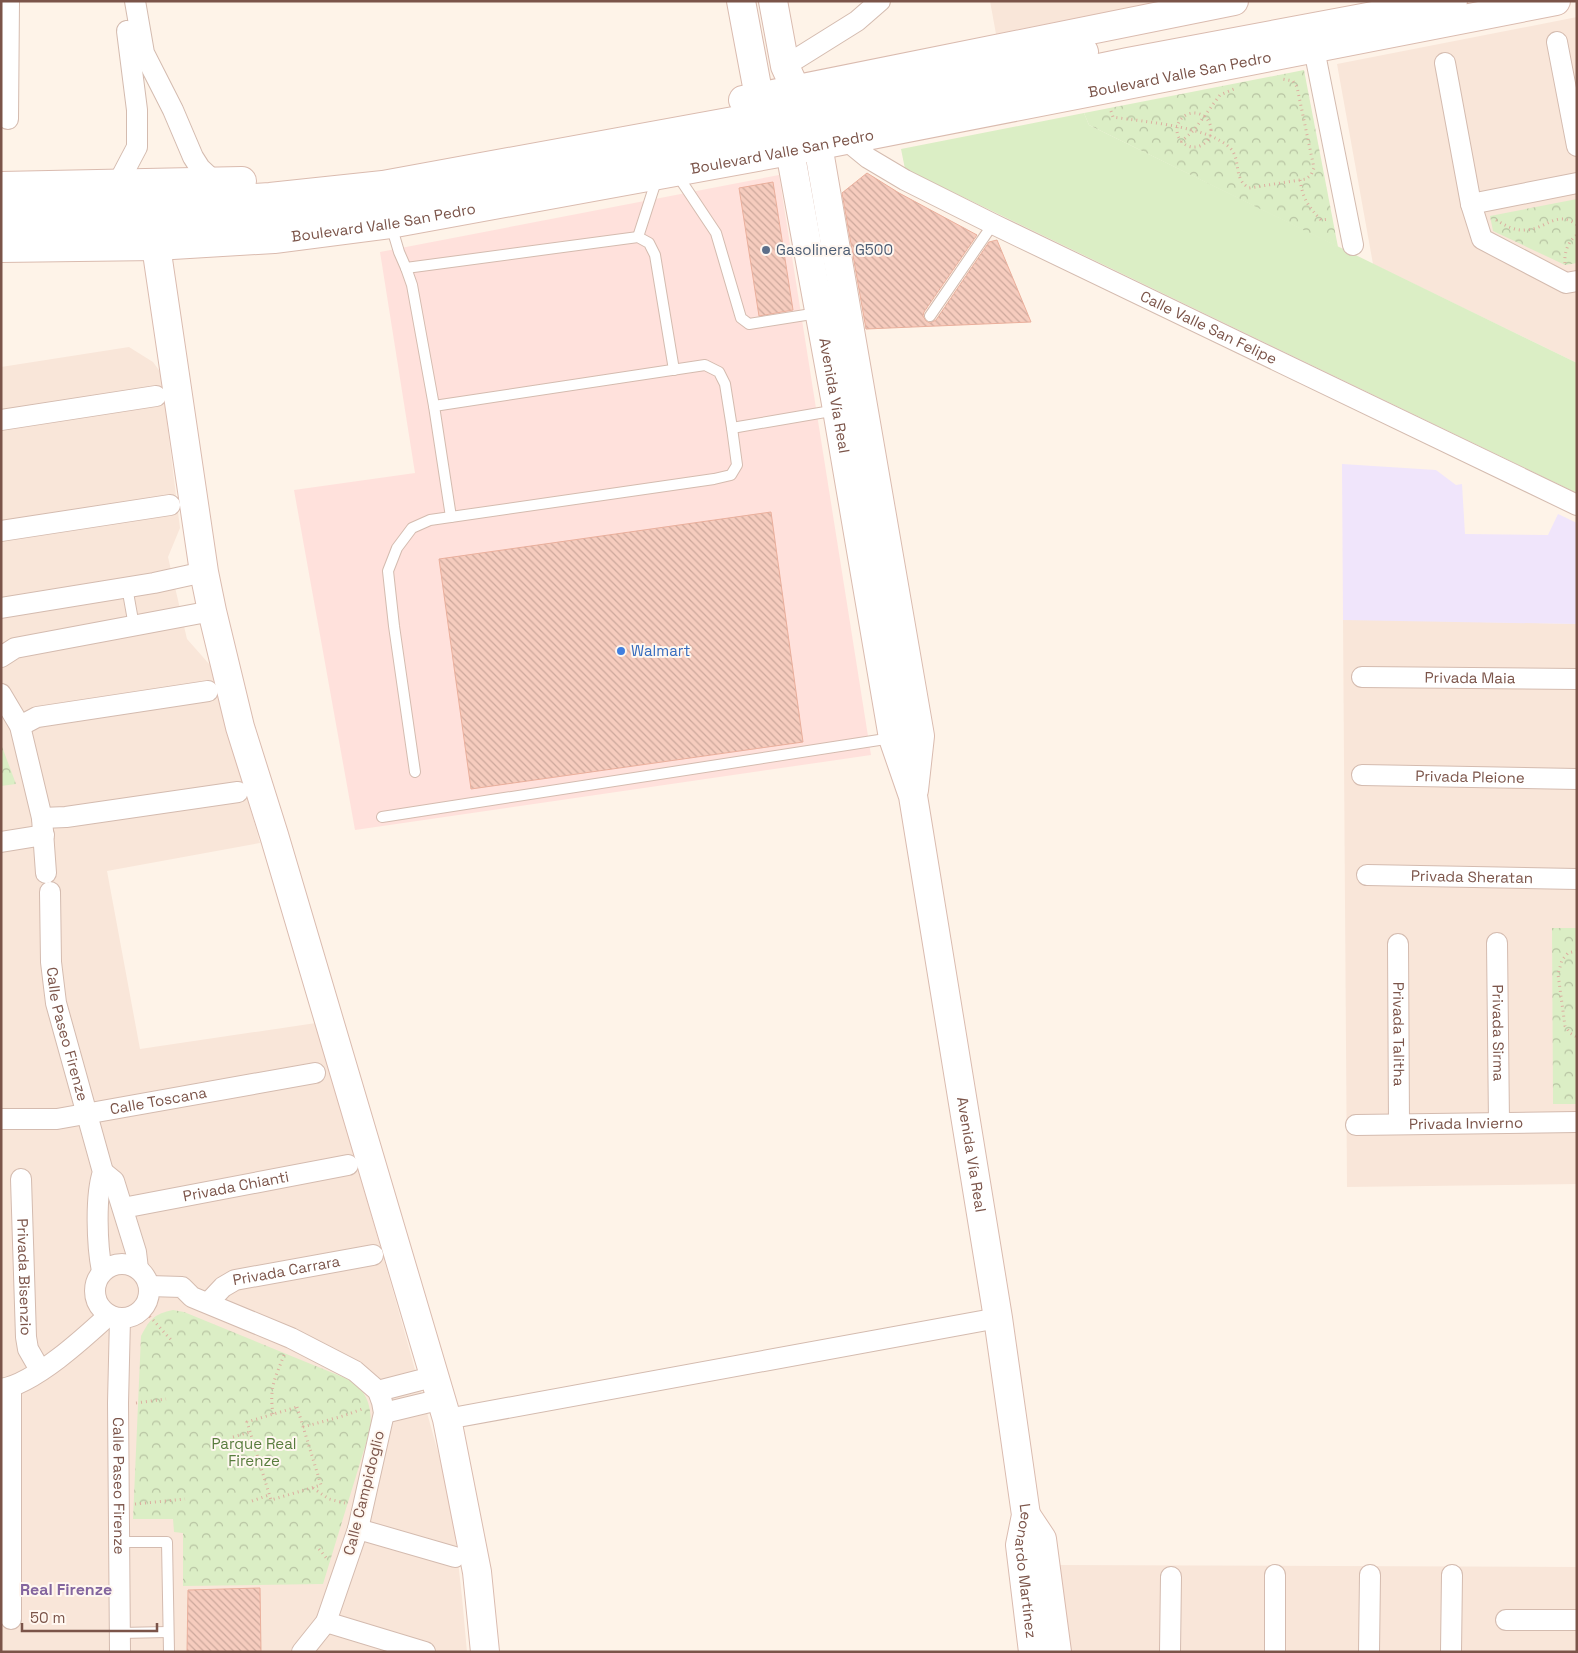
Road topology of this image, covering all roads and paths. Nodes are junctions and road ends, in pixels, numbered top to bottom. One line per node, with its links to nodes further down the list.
1 (9, 1): 20 (street)
2 (124, 1): 32 (street)
3 (135, 1): 30 (street)
4 (741, 1): 21 (main road, Avenida Vía Real)
5 (773, 1): 18 (main road, Avenida Vía Real)
6 (880, 1): 18 (street)
7 (1234, 1): 14 (main road, Boulevard Valle San Pedro)
8 (1356, 1): 14 (main road, Boulevard Valle San Pedro)
9 (1453, 1): 14 (main road, Boulevard Valle San Pedro)
10 (1556, 1): 11 (main road, Boulevard Valle San Pedro)
11 (1512, 6): 13 (main road, Boulevard Valle San Pedro)
12 (1556, 42): 27 (street)
13 (1314, 49): 14 (main road, Boulevard Valle San Pedro); 36 (street)
14 (1122, 60): 18 (main road, Boulevard Valle San Pedro); 18 (main road, Boulevard Valle San Pedro); 22 (path); 25 (main road, Boulevard Valle San Pedro)
15 (1445, 63): 34 (street)
16 (1276, 80): 29 (path)
17 (1241, 87): 19 (path)
18 (803, 106): 21 (main road, Boulevard Valle San Pedro); 21 (main road, Boulevard Valle San Pedro); 25 (main road, Boulevard Valle San Pedro); 53 (main road, Avenida Vía Real)
19 (1204, 117): 22 (path); 23 (path); 24 (path)
20 (8, 119)
21 (776, 123): 28 (main road, Boulevard Valle San Pedro); 30 (main road, Boulevard Valle San Pedro); 35 (main road, Boulevard Valle San Pedro); 40 (main road, Boulevard Valle San Pedro); 48 (main road, Avenida Vía Real)
22 (1177, 128): 23 (path); 26 (path)
23 (1194, 130): 24 (path); 26 (path)
24 (1210, 136): 26 (path); 29 (path)
25 (846, 140): 38 (street, Calle Valle San Felipe)
26 (1181, 142)
27 (1577, 146)
28 (667, 174): 37 (main road, Boulevard Valle San Pedro); 42 (lane); 48 (lane)
29 (1300, 180): 36 (path)
30 (215, 182): 32 (main road, Boulevard Valle San Pedro)
31 (1577, 183): 34 (street)
32 (116, 185): 33 (main road, Boulevard Valle San Pedro)
33 (1, 186)
34 (1474, 204): 39 (path); 47 (street)
35 (1, 207)
36 (1347, 218): 43 (street)
37 (390, 224): 44 (main road, Boulevard Valle San Pedro); 46 (lane)
38 (993, 224): 49 (lane); 57 (street, Calle Valle San Felipe)
39 (1577, 225)
40 (1, 229)
41 (1577, 235): 47 (path)
42 (638, 237): 46 (lane); 50 (lane)
43 (1352, 245)
44 (156, 246): 45 (main road, Boulevard Valle San Pedro); 60 (main road)
45 (1, 248)
46 (406, 268): 52 (lane)
47 (1571, 282)
48 (819, 312): 53 (main road, Avenida Vía Real)
49 (930, 316)
50 (674, 370): 52 (lane); 55 (lane)
51 (156, 396): 54 (street)
52 (434, 406): 58 (lane)
53 (850, 407): 55 (lane); 71 (main road, Avenida Vía Real)
54 (1, 420)
55 (732, 428): 58 (lane)
56 (170, 504): 59 (street)
57 (1577, 505)
58 (451, 516): 72 (lane)
59 (1, 531)
60 (204, 572): 61 (street); 63 (main road)
61 (128, 587): 62 (street); 64 (lane)
62 (1, 608)
63 (212, 611): 64 (street); 107 (main road)
64 (134, 626): 65 (street)
65 (1, 657)
66 (1362, 677): 67 (street, Privada Maia)
67 (1577, 680)
68 (208, 690): 70 (street)
69 (1, 694): 70 (street, Calle Paseo Firenze)
70 (20, 726): 77 (street, Calle Paseo Firenze)
71 (907, 737): 76 (lane); 102 (main road, Avenida Vía Real)
72 (415, 772)
73 (1362, 775): 74 (street, Privada Pleione)
74 (1577, 779)
75 (238, 792): 77 (street)
76 (382, 817)
77 (43, 827): 78 (street); 86 (street, Calle Paseo Firenze)
78 (1, 842)
79 (1367, 875): 80 (street, Privada Sheratan)
80 (1577, 878)
81 (1497, 943): 89 (street, Privada Sirma)
82 (1398, 944): 90 (street, Privada Talitha)
83 (1577, 951): 84 (path)
84 (1577, 1037)
85 (314, 1073): 86 (street, Calle Toscana)
86 (88, 1113): 87 (street, Calle Toscana); 93 (street, Calle Paseo Firenze)
87 (1, 1119)
88 (1577, 1122): 89 (street, Privada Invierno)
89 (1499, 1123): 90 (street, Privada Invierno)
90 (1399, 1124): 91 (street, Privada Invierno)
91 (1356, 1125)
92 (348, 1164): 95 (street, Privada Chianti)
93 (103, 1172): 95 (street, Calle Paseo Firenze); 98 (street, Calle Paseo Firenze)
94 (22, 1179): 105 (street, Privada Bisenzio)
95 (123, 1208): 97 (street, Calle Paseo Firenze)
96 (373, 1255): 100 (street, Privada Carrara)
97 (138, 1268): 98 (street); 99 (street)
98 (102, 1271): 101 (street)
99 (147, 1298): 100 (street); 101 (street); 104 (path)
100 (200, 1300): 103 (street)
101 (114, 1317): 105 (street); 121 (street, Calle Paseo Firenze)
102 (998, 1318): 107 (street, Calle Campidoglio); 123 (main road, Avenida Vía Real)
103 (291, 1338): 109 (street); 111 (path)
104 (173, 1342)
105 (40, 1370): 106 (street)
106 (6, 1389): 131 (street)
107 (442, 1398): 109 (street, Calle Campidoglio); 140 (main road)
108 (166, 1399): 110 (path)
109 (381, 1402): 112 (path); 122 (street, Calle Campidoglio)
110 (136, 1403)
111 (273, 1414): 112 (path); 113 (path)
112 (303, 1428): 117 (path)
113 (250, 1432): 114 (path); 115 (path)
114 (233, 1437)
115 (258, 1458): 116 (path); 118 (path)
116 (241, 1464)
117 (312, 1487): 118 (path); 122 (path)
118 (269, 1496): 120 (path)
119 (185, 1499): 121 (path)
120 (252, 1501)
121 (119, 1505): 125 (street, Calle Paseo Firenze)
122 (362, 1507): 124 (street, Calle Campidoglio)
123 (1026, 1515): 141 (main road, Leonardo Martínez); 142 (main road, Leonardo Martínez)
124 (358, 1529): 126 (street); 134 (street, Calle Campidoglio)
125 (120, 1542): 135 (lane); 136 (street, Calle Paseo Firenze)
126 (455, 1557)
127 (1275, 1575): 144 (street)
128 (1370, 1575): 145 (street)
129 (1452, 1575): 146 (street)
130 (1171, 1577): 143 (street)
131 (11, 1619)
132 (1506, 1620): 133 (street)
133 (1577, 1620)
134 (326, 1622): 138 (street, Calle Campidoglio); 139 (street)
135 (168, 1632): 136 (lane); 137 (lane)
136 (120, 1643)
137 (169, 1652)
138 (302, 1652)
139 (425, 1652)
140 (485, 1652)
141 (1033, 1652)
142 (1057, 1652)
143 (1170, 1652)
144 (1275, 1652)
145 (1370, 1652)
146 (1451, 1652)

